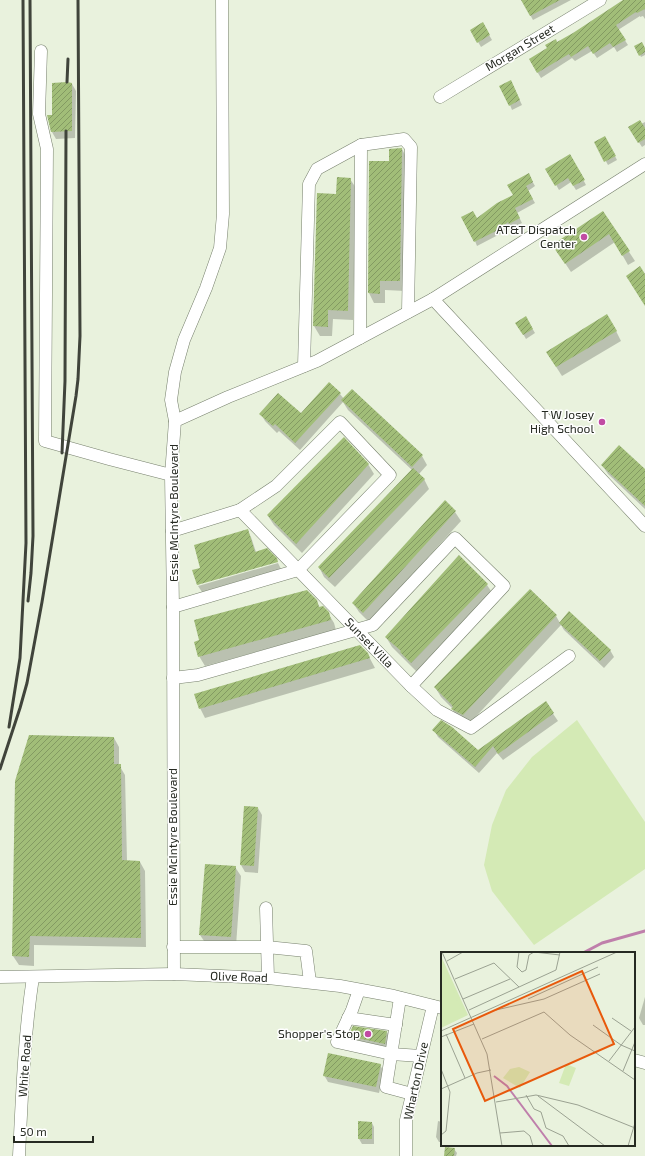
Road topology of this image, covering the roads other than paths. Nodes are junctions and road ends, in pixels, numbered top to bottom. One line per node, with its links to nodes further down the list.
1 (222, 0): 11 (street, Essie McIntyre Boulevard)
2 (600, 0): 4 (street, Morgan Street)
3 (41, 52): 12 (street)
4 (440, 97)
5 (361, 145): 8 (street); 9 (street); 10 (street)
6 (645, 164): 7 (street)
7 (433, 299): 8 (street); 14 (street)
8 (408, 312): 9 (street)
9 (360, 338): 10 (street)
10 (304, 366): 11 (street)
11 (175, 421): 12 (street, Essie McIntyre Boulevard)
12 (172, 475): 15 (street, Essie McIntyre Boulevard)
13 (240, 510): 15 (street); 16 (street, Sunset Villa); 16 (street)
14 (645, 526)
15 (172, 531): 17 (street, Essie McIntyre Boulevard)
16 (298, 570): 17 (street); 18 (street, Sunset Villa)
17 (173, 607): 20 (street, Essie McIntyre Boulevard)
18 (357, 630): 20 (street); 21 (street, Sunset Villa); 21 (street)
19 (569, 656): 21 (street, Sunset Villa)
20 (173, 678): 23 (street, Essie McIntyre Boulevard)
21 (412, 686)
22 (266, 908): 24 (street)
23 (174, 947): 24 (street); 25 (street, Essie McIntyre Boulevard)
24 (267, 947): 28 (street); 29 (street)
25 (174, 974): 27 (street, Olive Road); 28 (street, Olive Road)
26 (0, 977): 27 (street, Olive Road)
27 (33, 977): 40 (street, White Road)
28 (268, 978): 29 (street, Olive Road)
29 (310, 982): 30 (street, Olive Road)
30 (359, 990): 31 (street, Olive Road); 33 (street)
31 (400, 998): 32 (street, Olive Road); 34 (street)
32 (437, 1007): 36 (street, Wharton Drive)
33 (348, 1018): 34 (street); 35 (street)
34 (396, 1025): 35 (street)
35 (391, 1054): 36 (street); 39 (street)
36 (421, 1056): 39 (street, Wharton Drive)
37 (635, 1060): 38 (street)
38 (645, 1063)
39 (412, 1094): 41 (street, Wharton Drive)
40 (19, 1156)
41 (406, 1156)

